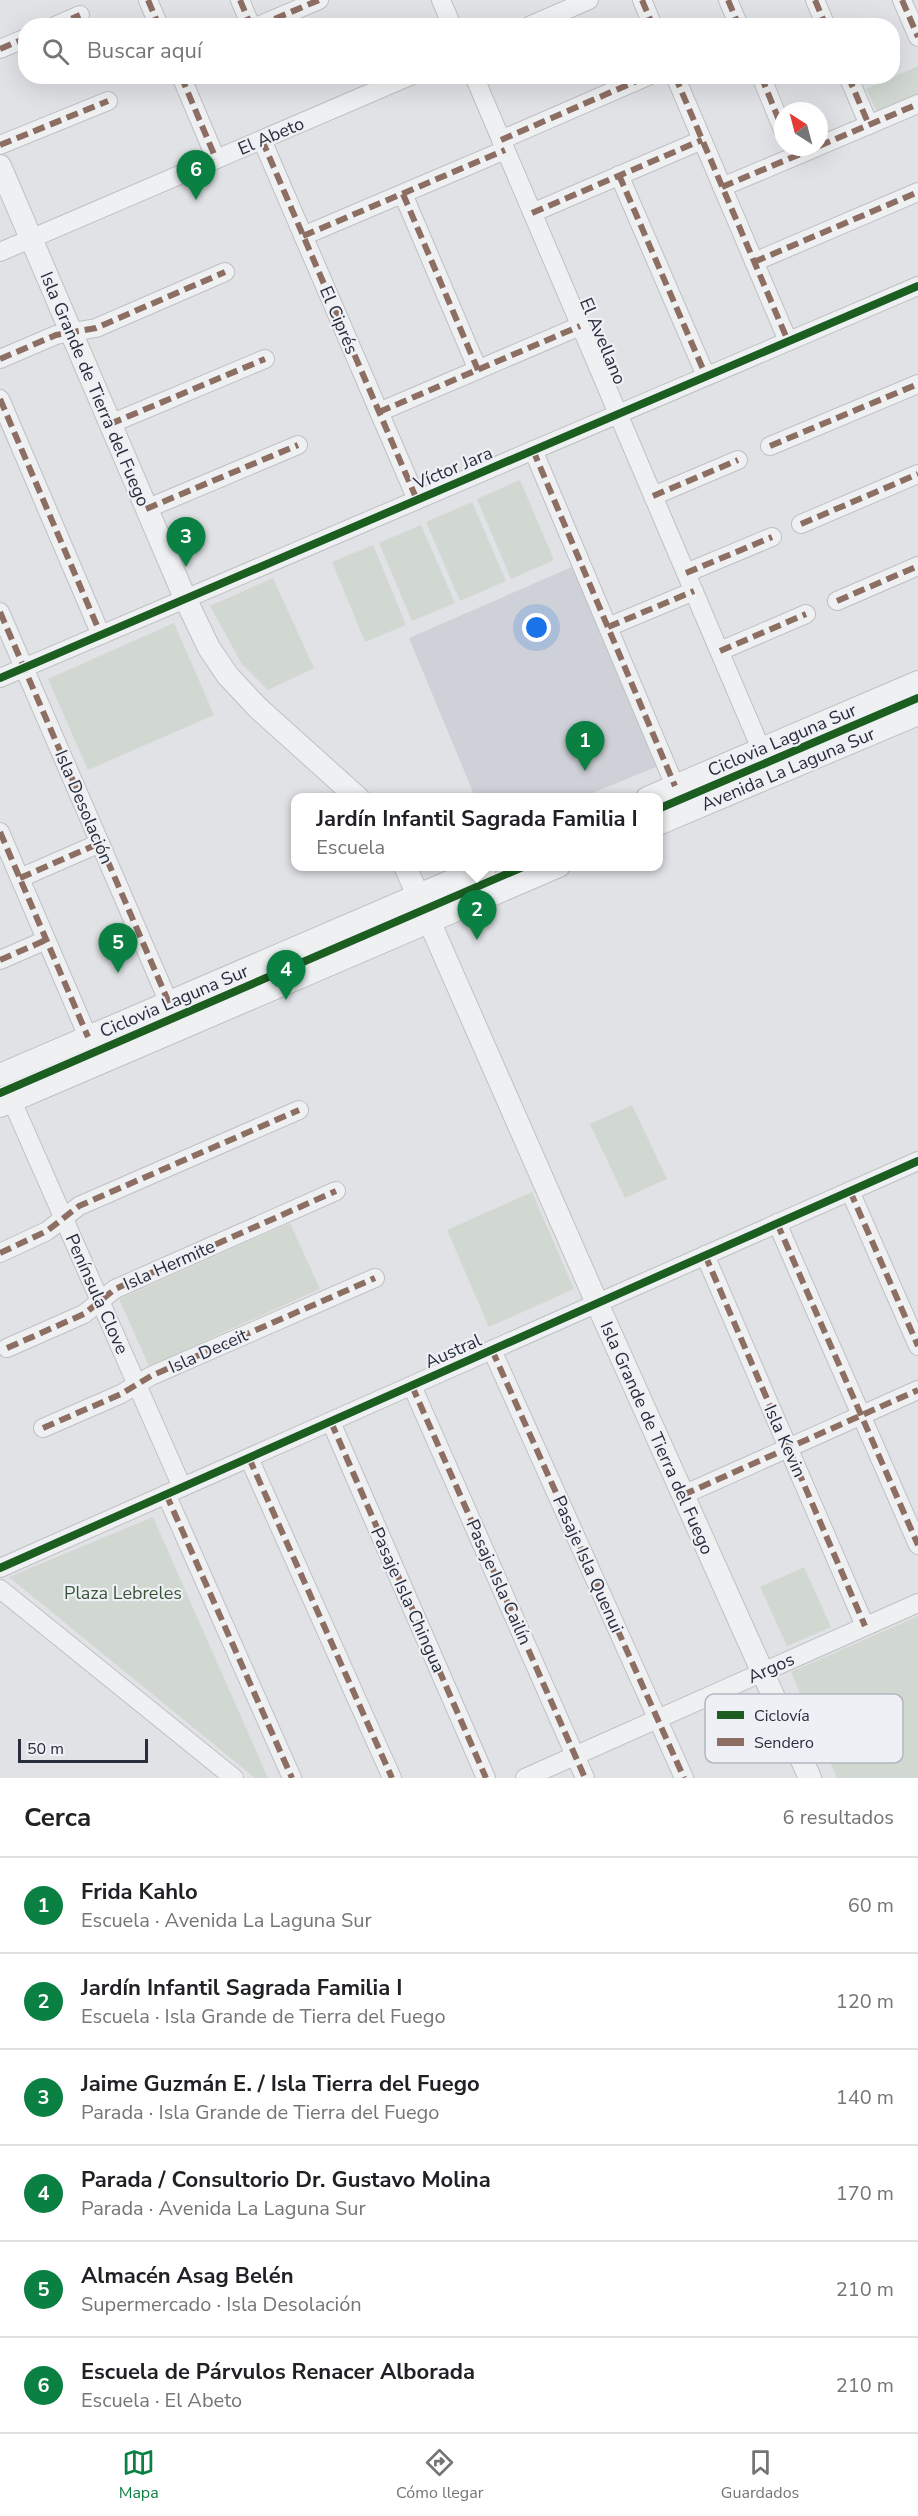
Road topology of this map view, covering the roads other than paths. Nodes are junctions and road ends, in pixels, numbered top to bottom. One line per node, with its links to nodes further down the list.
1 (148, 0): 12 (street)
2 (240, 0): 13 (street)
3 (319, 0): 14 (street)
4 (441, 0): 15 (street)
5 (589, 0): 16 (street)
6 (642, 0): 17 (street)
7 (728, 0): 18 (street)
8 (815, 0): 19 (street)
9 (902, 0): 20 (street)
10 (80, 15): 11 (street)
11 (73, 18)
12 (156, 18)
13 (248, 18)
14 (277, 18)
15 (449, 18)
16 (547, 18)
17 (650, 18)
18 (736, 18)
19 (823, 18)
20 (918, 37)
21 (18, 41): 22 (street)
22 (0, 49)
23 (184, 84): 40 (street)
24 (392, 84): 34 (street, El Abeto)
25 (477, 84): 37 (street, El Avellano)
26 (631, 84): 37 (street)
27 (678, 84): 35 (street)
28 (763, 84): 32 (street)
29 (851, 84): 33 (street)
30 (108, 101): 38 (street)
31 (918, 104): 33 (street)
32 (774, 109)
33 (868, 125): 36 (street)
34 (262, 140): 40 (street, El Abeto); 47 (street, El Ciprés)
35 (702, 140): 42 (street); 43 (street)
36 (828, 143)
37 (503, 145): 45 (street); 46 (street, El Avellano)
38 (0, 146)
39 (784, 156): 43 (street)
40 (216, 159): 48 (street, El Abeto)
41 (0, 166): 48 (street, Isla Grande de Tierra del Fuego)
42 (619, 176): 46 (street); 59 (street)
43 (722, 188): 50 (street)
44 (918, 192): 50 (street)
45 (403, 194): 47 (street); 58 (street)
46 (532, 213): 53 (street, El Avellano)
47 (303, 236): 62 (street, El Ciprés)
48 (31, 239): 49 (street, El Abeto); 54 (street, Isla Grande de Tierra del Fuego)
49 (0, 252)
50 (754, 262): 55 (street)
51 (225, 272): 54 (street)
52 (918, 286): 55 (street, Víctor Jara)
53 (580, 326): 58 (street); 63 (street, El Avellano)
54 (72, 333): 56 (street); 64 (street, Isla Grande de Tierra del Fuego)
55 (788, 341): 59 (street, Víctor Jara)
56 (0, 359)
57 (265, 359): 64 (street)
58 (478, 370): 62 (street)
59 (706, 376): 63 (street, Víctor Jara)
60 (918, 384): 66 (street)
61 (0, 399): 83 (street)
62 (379, 412): 71 (street, El Ciprés)
63 (618, 414): 67 (street, Víctor Jara); 70 (street, El Avellano)
64 (110, 424): 72 (street, Isla Grande de Tierra del Fuego)
65 (298, 445): 72 (street)
66 (770, 446)
67 (533, 450): 71 (street, Víctor Jara); 82 (street)
68 (738, 460): 70 (street)
69 (918, 474): 73 (street)
70 (653, 496): 76 (street, El Avellano)
71 (417, 500): 78 (street, Víctor Jara)
72 (146, 508): 78 (street, Isla Grande de Tierra del Fuego)
73 (801, 524)
74 (772, 537): 76 (street)
75 (918, 566): 79 (street)
76 (686, 573): 77 (street, El Avellano)
77 (694, 591): 82 (street); 84 (street, El Avellano)
78 (185, 598): 83 (street, Víctor Jara); 91 (street, Isla Grande de Tierra del Fuego)
79 (837, 601)
80 (0, 612): 85 (street, Isla Desolación)
81 (806, 614): 84 (street)
82 (608, 627): 90 (street)
83 (101, 635): 85 (street, Víctor Jara)
84 (720, 651): 89 (street, El Avellano)
85 (24, 668): 86 (street, Víctor Jara); 95 (street, Isla Desolación)
86 (0, 678)
87 (918, 682): 89 (street, Avenida La Laguna Sur)
88 (918, 714): 93 (street, Avenida La Laguna Sur)
89 (761, 749): 90 (street, Avenida La Laguna Sur)
90 (675, 786): 92 (street, Avenida La Laguna Sur)
91 (353, 793)
92 (659, 793)
93 (663, 822)
94 (0, 832): 99 (street)
95 (100, 843): 99 (street); 104 (street, Isla Desolación)
96 (407, 871): 100 (street, Isla Grande de Tierra del Fuego)
97 (476, 871): 100 (street)
98 (549, 871): 101 (street)
99 (20, 878): 102 (street)
100 (419, 895): 101 (street, Isla Grande de Tierra del Fuego); 104 (street)
101 (430, 921): 107 (street); 118 (street, Isla Grande de Tierra del Fuego)
102 (46, 940): 103 (street); 105 (street)
103 (0, 960)
104 (169, 1003): 105 (street)
105 (88, 1037): 106 (street)
106 (0, 1075)
107 (6, 1104): 112 (street, Península Clove)
108 (299, 1110): 112 (street)
109 (918, 1161): 111 (street, Austral)
110 (336, 1191): 117 (street, Isla Hermite)
111 (850, 1191): 113 (street, Austral); 119 (street)
112 (63, 1219): 114 (street); 117 (street, Península Clove)
113 (777, 1223): 115 (street, Austral); 125 (street)
114 (0, 1253)
115 (705, 1255): 118 (street, Austral); 128 (street, Isla Kevin)
116 (375, 1278): 122 (street, Isla Deceit)
117 (100, 1301): 120 (street, Isla Hermite); 122 (street, Península Clove)
118 (597, 1303): 121 (street, Austral); 131 (street, Isla Grande de Tierra del Fuego)
119 (918, 1347)
120 (7, 1348)
121 (492, 1350): 123 (street, Austral); 141 (street, Pasaje Isla Quenui)
122 (137, 1385): 127 (street, Isla Deceit); 130 (street, Península Clove)
123 (412, 1386): 126 (street, Austral); 142 (street, Pasaje Isla Cailín)
124 (918, 1390): 125 (street)
125 (861, 1416): 128 (street); 132 (street)
126 (331, 1422): 129 (street, Austral); 147 (street, Pasaje Isla Chingua)
127 (43, 1428)
128 (788, 1448): 131 (street); 136 (street, Isla Kevin)
129 (249, 1458): 130 (street, Austral); 146 (street)
130 (174, 1491): 133 (street, Austral); 145 (street, Península Clove)
131 (683, 1495): 137 (street, Isla Grande de Tierra del Fuego)
132 (918, 1545)
133 (0, 1568)
134 (0, 1589): 144 (street)
135 (918, 1603): 136 (street, Argos)
136 (865, 1626): 137 (street, Argos)
137 (763, 1672): 138 (street, Argos); 139 (street, Isla Grande de Tierra del Fuego)
138 (713, 1694)
139 (773, 1694)
140 (705, 1698): 141 (street, Argos)
141 (657, 1719): 142 (street, Argos); 150 (street, Pasaje Isla Quenui)
142 (575, 1755): 148 (street, Argos); 149 (street, Pasaje Isla Cailín)
143 (803, 1763): 151 (street, Isla Grande de Tierra del Fuego)
144 (234, 1778)
145 (292, 1778)
146 (392, 1778)
147 (486, 1778)
148 (525, 1778)
149 (585, 1778)
150 (684, 1778)
151 (810, 1778)

